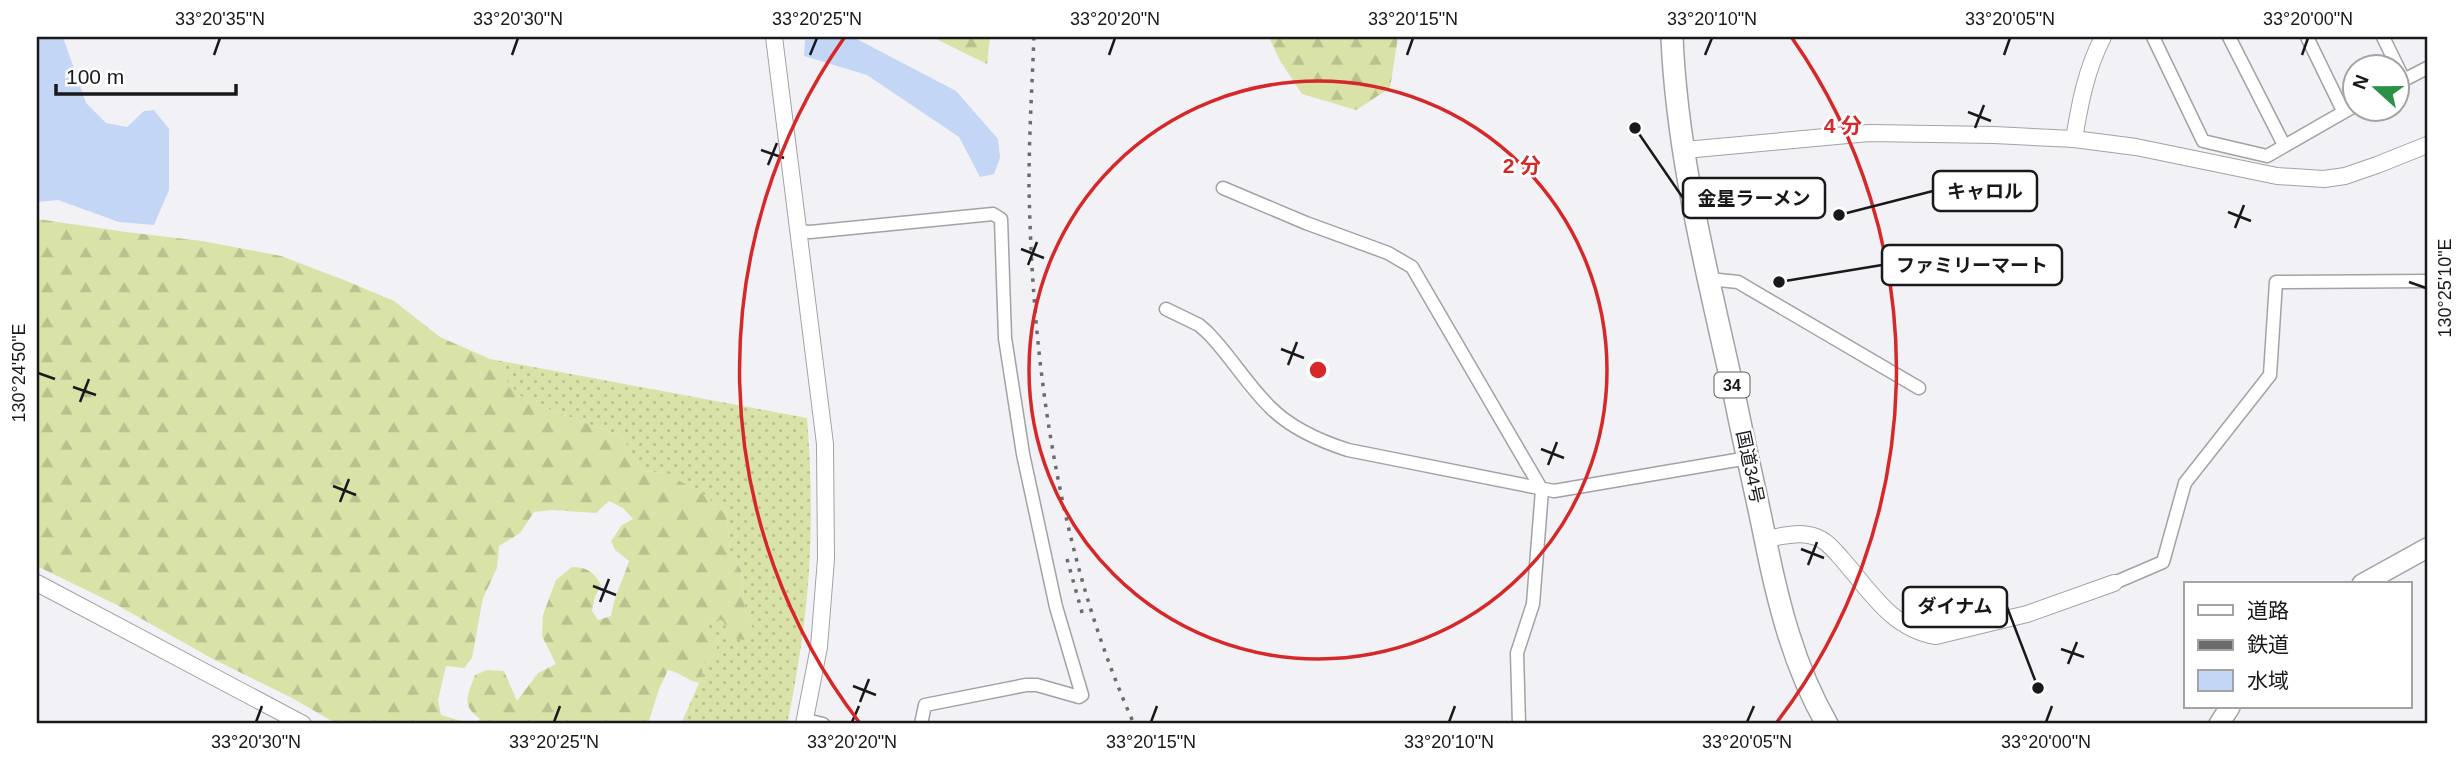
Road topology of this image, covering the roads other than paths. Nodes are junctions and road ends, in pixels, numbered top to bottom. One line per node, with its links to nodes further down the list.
1 (768, 37): 8 (street)
2 (774, 37): 8 (street)
3 (1672, 37): 14 (highway, 国道34号 / 34)
4 (2103, 37): 11 (street)
5 (2153, 37): 12 (street)
6 (2229, 37): 12 (street)
7 (2307, 37): 9 (street)
8 (776, 56): 16 (street)
9 (2342, 109)
10 (2342, 112): 12 (street)
11 (2074, 139): 13 (street); 14 (street)
12 (2284, 145)
13 (2427, 145)
14 (1685, 150): 17 (highway, 国道34号 / 34)
15 (1223, 188): 22 (street)
16 (797, 232): 29 (street); 32 (street)
17 (1709, 279): 20 (street); 21 (highway, 国道34号 / 34)
18 (2427, 282): 27 (street)
19 (1166, 309): 22 (street)
20 (1919, 388)
21 (1748, 458): 22 (street); 23 (highway, 国道34号 / 34)
22 (1542, 490): 33 (street)
23 (1765, 539): 27 (street); 34 (highway, 国道34号 / 34)
24 (2427, 548): 25 (main road)
25 (2366, 582)
26 (37, 583): 30 (street)
27 (2114, 583)
28 (2229, 708): 35 (main road)
29 (805, 722): 31 (street)
30 (303, 724)
31 (823, 724)
32 (921, 724)
33 (1519, 724)
34 (1826, 724)
35 (2219, 724)

